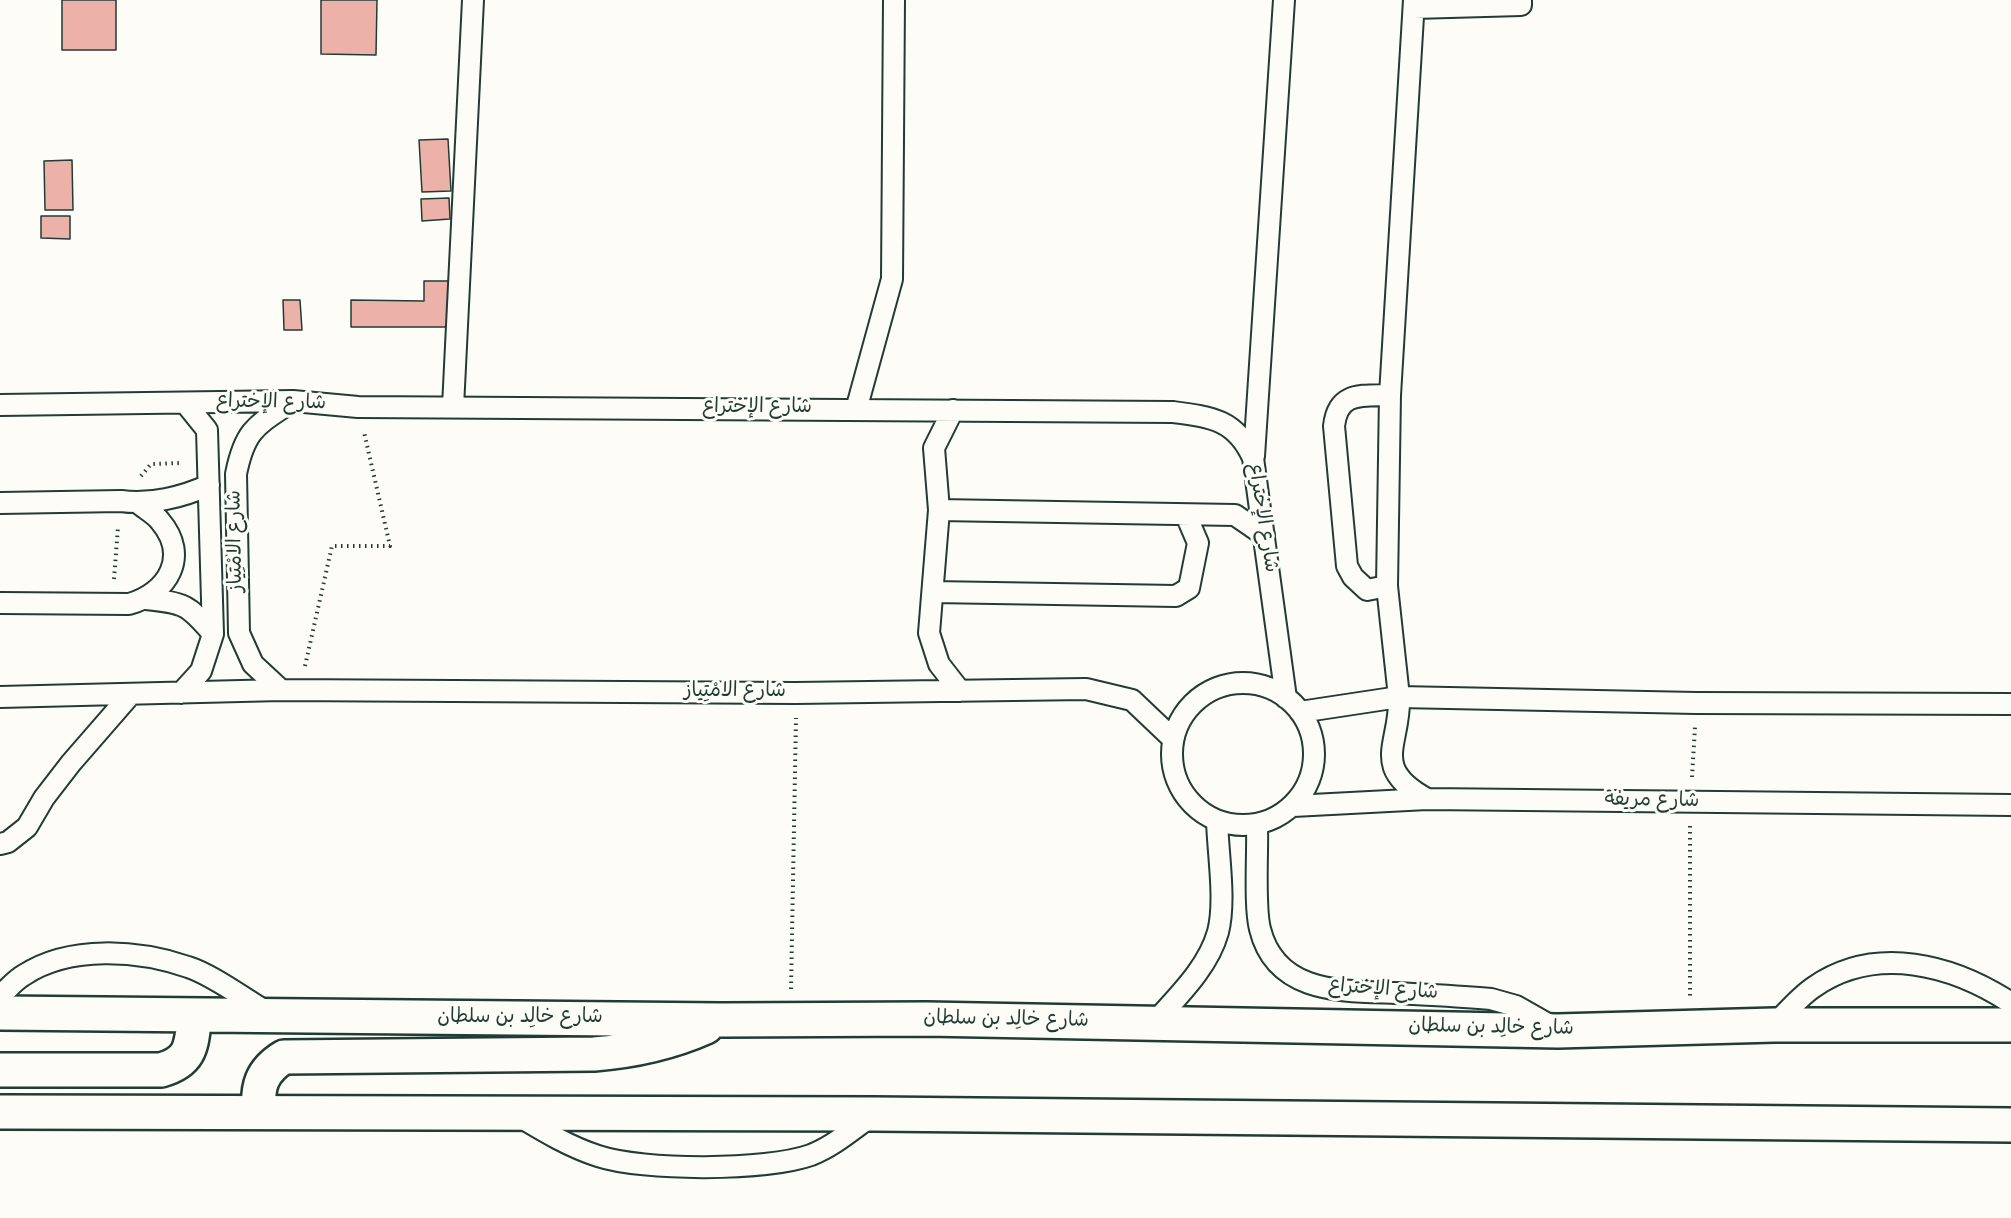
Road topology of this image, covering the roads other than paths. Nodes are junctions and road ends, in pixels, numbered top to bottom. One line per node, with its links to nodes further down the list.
1 (473, 0): 10 (lane)
2 (894, 0): 11 (lane)
3 (1284, 0): 13 (lane)
4 (1521, 0): 5 (lane)
5 (1414, 4): 6 (lane)
6 (1390, 395): 20 (lane); 20 (lane)
7 (293, 401): 8 (lane, شارع الإختراع); 10 (lane, شارع الإختراع); 25 (lane, شارع الامْتِياز)
8 (186, 404): 9 (lane, شارع الإختراع); 14 (lane, شارع الامْتِياز)
9 (0, 405)
10 (453, 407): 11 (lane, شارع الإختراع)
11 (856, 410): 12 (lane, شارع الإختراع)
12 (953, 410): 13 (lane, شارع الإختراع); 17 (lane)
13 (1253, 458): 19 (lane, شارع الإختراع)
14 (209, 485): 16 (lane); 24 (lane, شارع الامْتِياز)
15 (0, 503): 16 (lane)
16 (138, 503): 22 (lane)
17 (939, 510): 18 (lane); 21 (lane)
18 (1186, 515): 19 (lane); 21 (lane)
19 (1264, 535): 31 (lane, شارع الإختراع)
20 (1387, 586): 30 (lane)
21 (933, 592): 26 (lane)
22 (146, 599): 23 (lane); 24 (lane)
23 (0, 603)
24 (213, 633): 27 (lane, شارع الامْتِياز)
25 (290, 691): 26 (lane, شارع الامْتِياز); 27 (lane, شارع الامْتِياز)
26 (960, 691): 34 (lane, شارع الامْتِياز)
27 (181, 693): 28 (lane, شارع الامْتِياز)
28 (131, 694): 29 (lane, شارع الامْتِياز); 40 (lane)
29 (0, 697)
30 (1400, 697): 32 (lane); 33 (lane); 35 (lane)
31 (1286, 698): 33 (lane); 34 (lane)
32 (2011, 704)
33 (1300, 712): 37 (lane)
34 (1173, 738): 38 (lane)
35 (1426, 799): 36 (lane, شارع مريفة); 37 (lane, شارع مريفة)
36 (2011, 805)
37 (1293, 806): 39 (lane)
38 (1217, 821): 39 (lane); 47 (lane)
39 (1257, 825): 50 (lane, شارع الإختراع)
40 (0, 844)
41 (0, 996): 45 (lane)
42 (2011, 1003): 48 (lane)
43 (0, 1012): 44 (main road, شارع خالِد بن سلطان)
44 (195, 1015): 45 (main road, شارع خالِد بن سلطان); 51 (main road)
45 (275, 1017): 46 (main road, شارع خالِد بن سلطان)
46 (722, 1020): 47 (main road, شارع خالِد بن سلطان); 53 (main road)
47 (1154, 1023): 50 (main road, شارع خالِد بن سلطان)
48 (1774, 1025): 49 (main road, شارع خالِد بن سلطان); 50 (main road, شارع خالِد بن سلطان)
49 (2011, 1025)
50 (1558, 1031)
51 (0, 1070)
52 (0, 1112): 53 (main road)
53 (259, 1112): 54 (main road)
54 (516, 1114): 55 (main road); 55 (lane)
55 (873, 1114): 56 (main road)
56 (2011, 1125)

